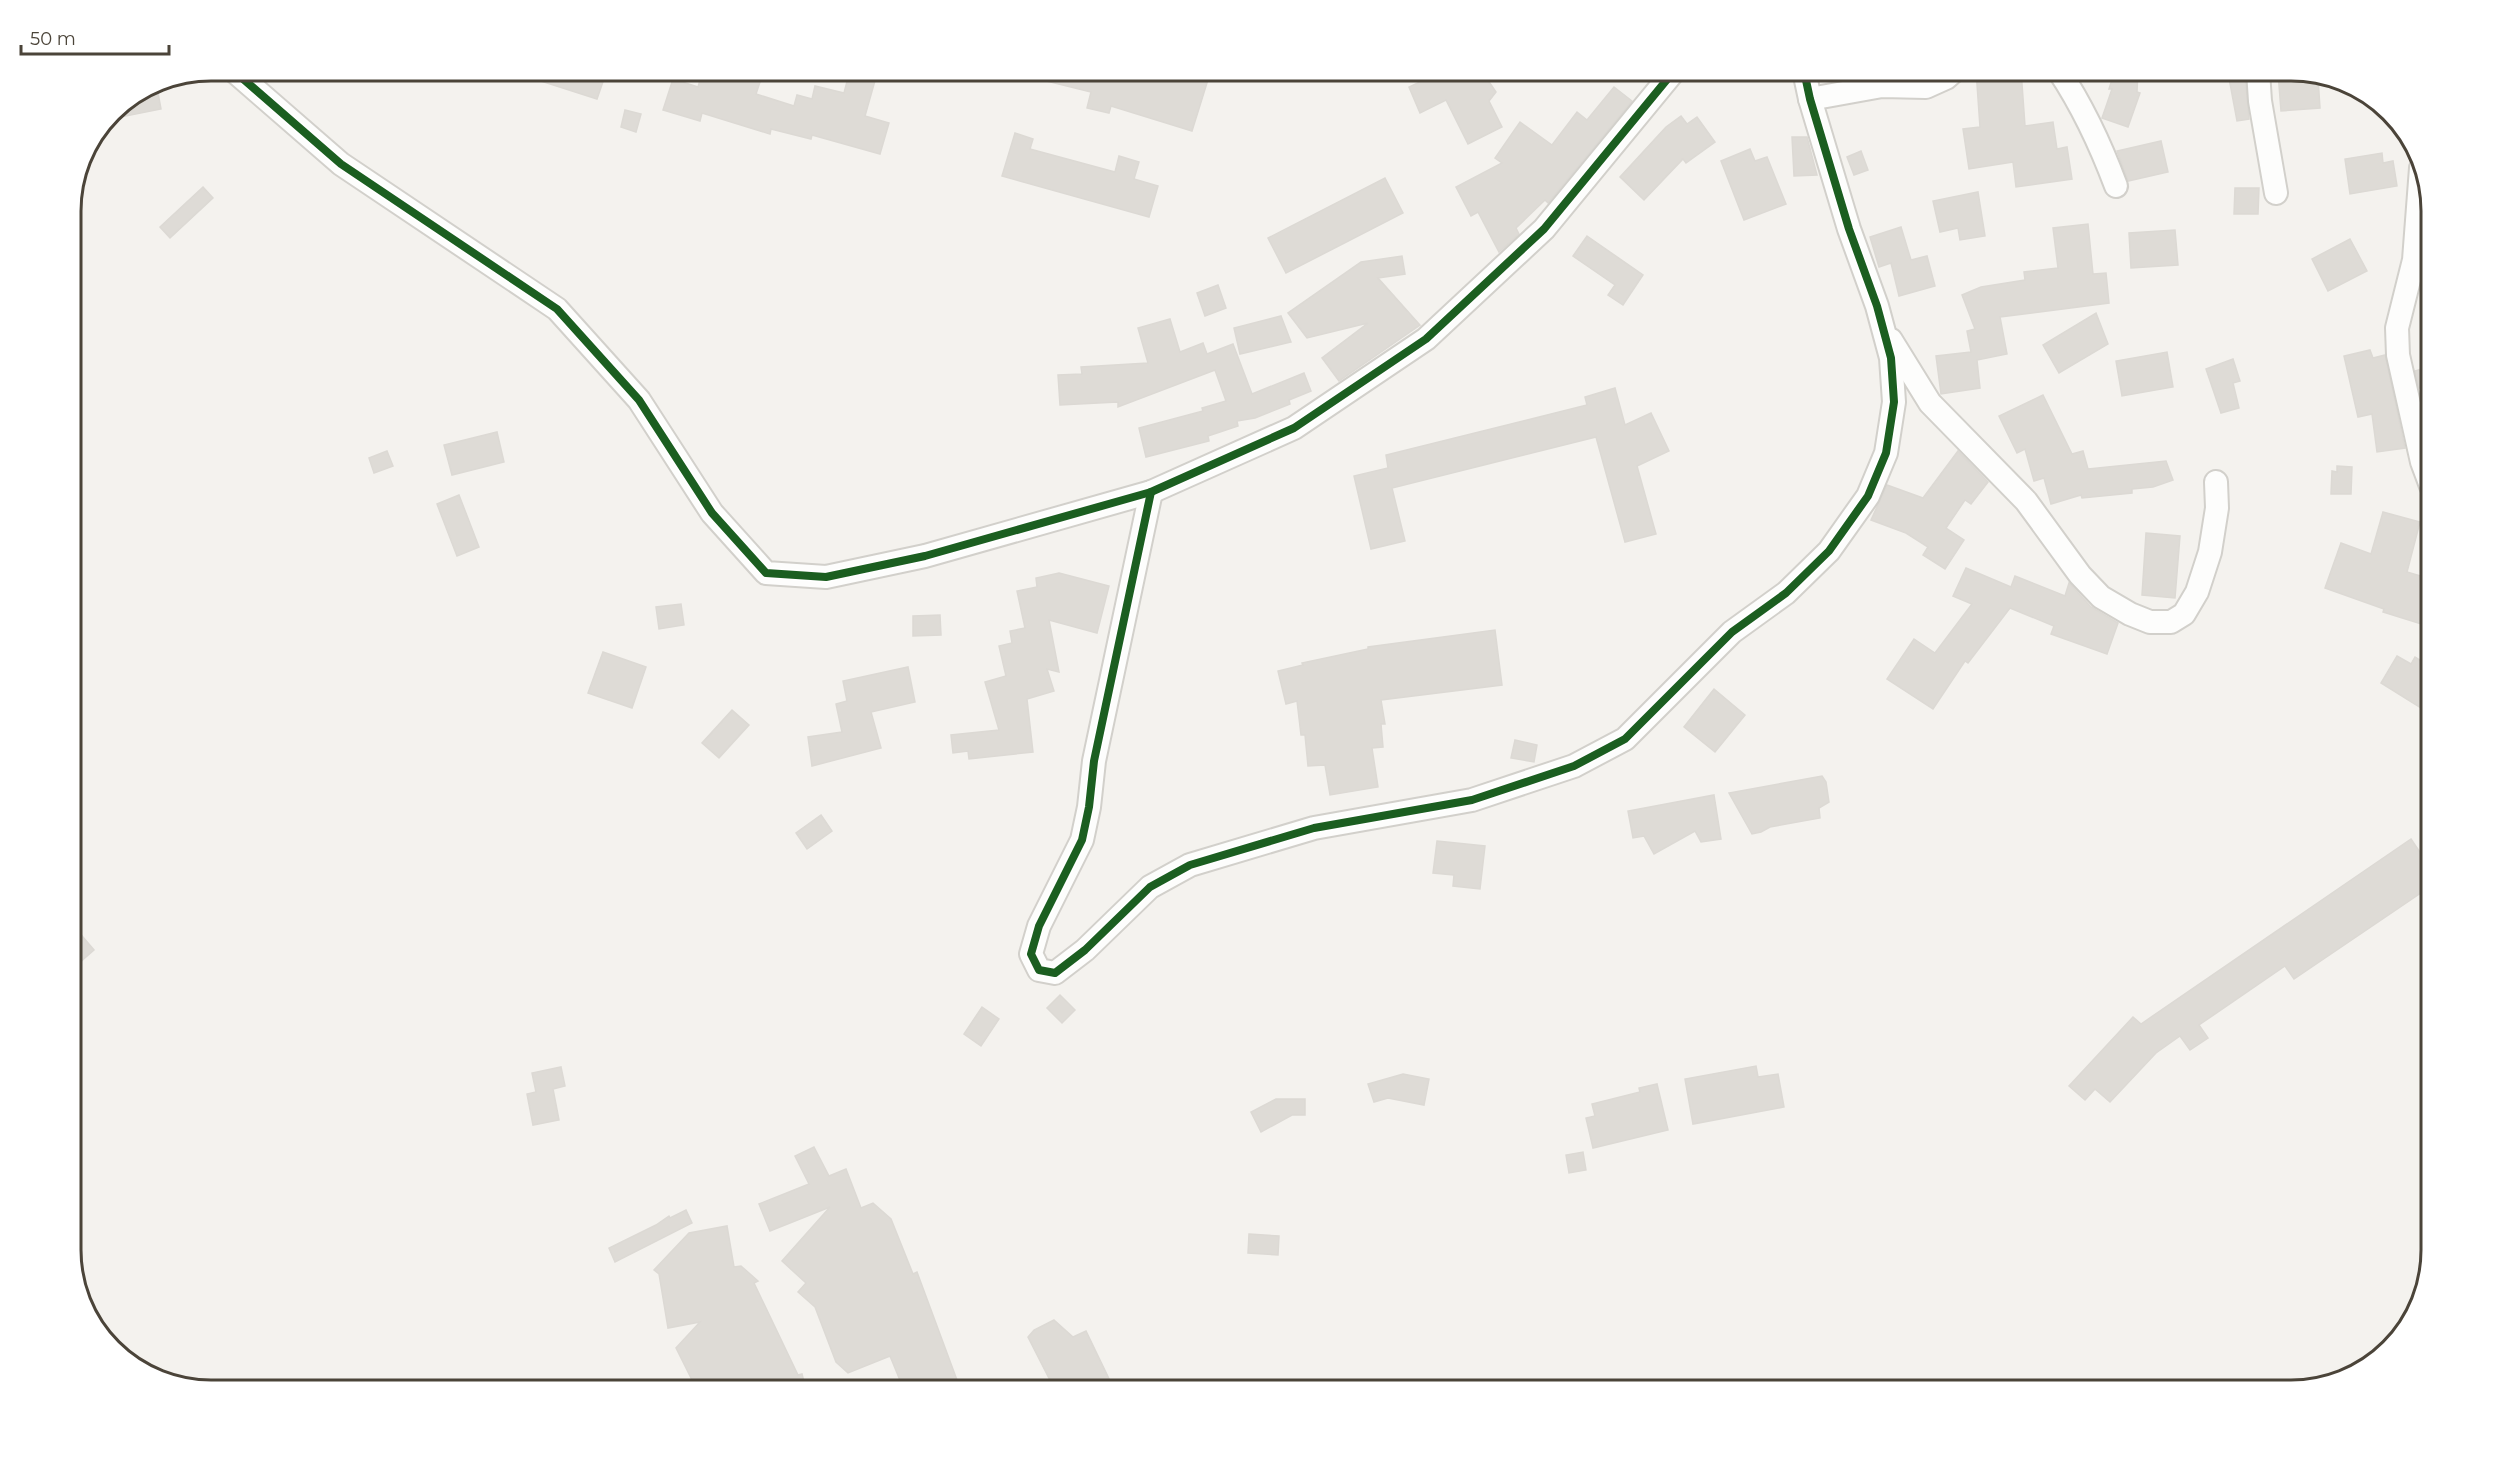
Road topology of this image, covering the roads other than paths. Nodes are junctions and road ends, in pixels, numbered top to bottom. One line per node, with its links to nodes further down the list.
1 (247, 81): 14 (street)
2 (1665, 81): 14 (street)
3 (1806, 81): 7 (street)
4 (1939, 81): 7 (street)
5 (2066, 81): 8 (street)
6 (2259, 81): 10 (street)
7 (1810, 99): 11 (street)
8 (2116, 186)
9 (2419, 190): 12 (street)
10 (2276, 193)
11 (1882, 326): 13 (street); 14 (street)
12 (2421, 457)
13 (2216, 482)
14 (1151, 492)

